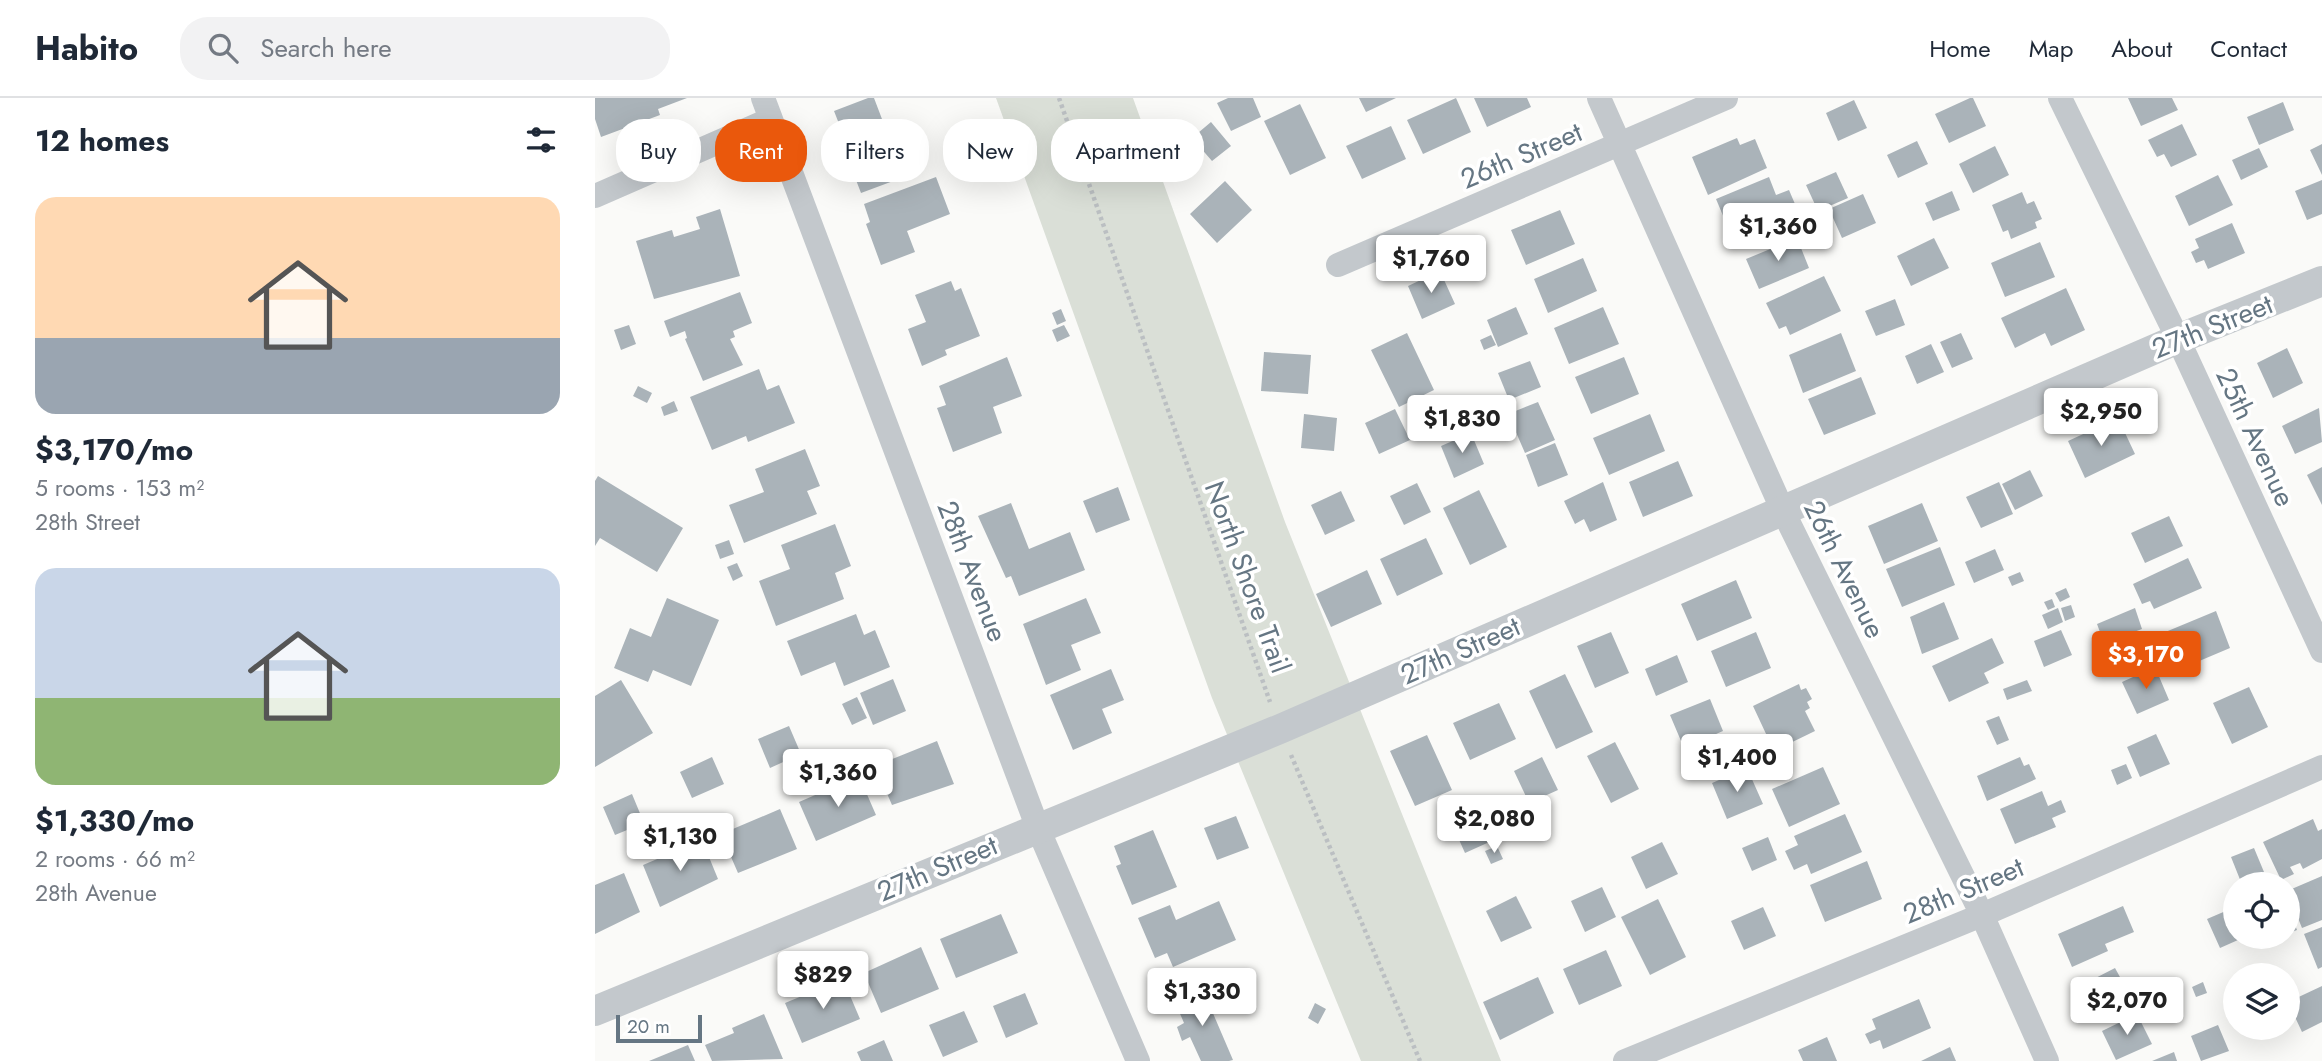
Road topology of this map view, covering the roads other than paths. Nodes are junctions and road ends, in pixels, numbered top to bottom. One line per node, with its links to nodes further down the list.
1 (1599, 98): 5 (street, 26th Avenue)
2 (1727, 98): 5 (street, 26th Street)
3 (2060, 98): 9 (street, 25th Avenue)
4 (766, 109): 6 (street); 13 (street, 28th Avenue)
5 (1619, 145): 7 (street, 26th Street); 10 (street, 26th Avenue)
6 (595, 196)
7 (1338, 265)
8 (2322, 281): 9 (street, 27th Street)
9 (2178, 339): 10 (street, 27th Street); 11 (street, 25th Avenue)
10 (1782, 509): 13 (street, 27th Street); 14 (street, 26th Avenue)
11 (2322, 651)
12 (2322, 768): 14 (street, 28th Street)
13 (1038, 826): 15 (street, 27th Street); 16 (street, 28th Avenue)
14 (1982, 915): 17 (street, 28th Street); 18 (street, 26th Avenue)
15 (595, 1011)
16 (1138, 1061)
17 (1625, 1061)
18 (2047, 1061)

